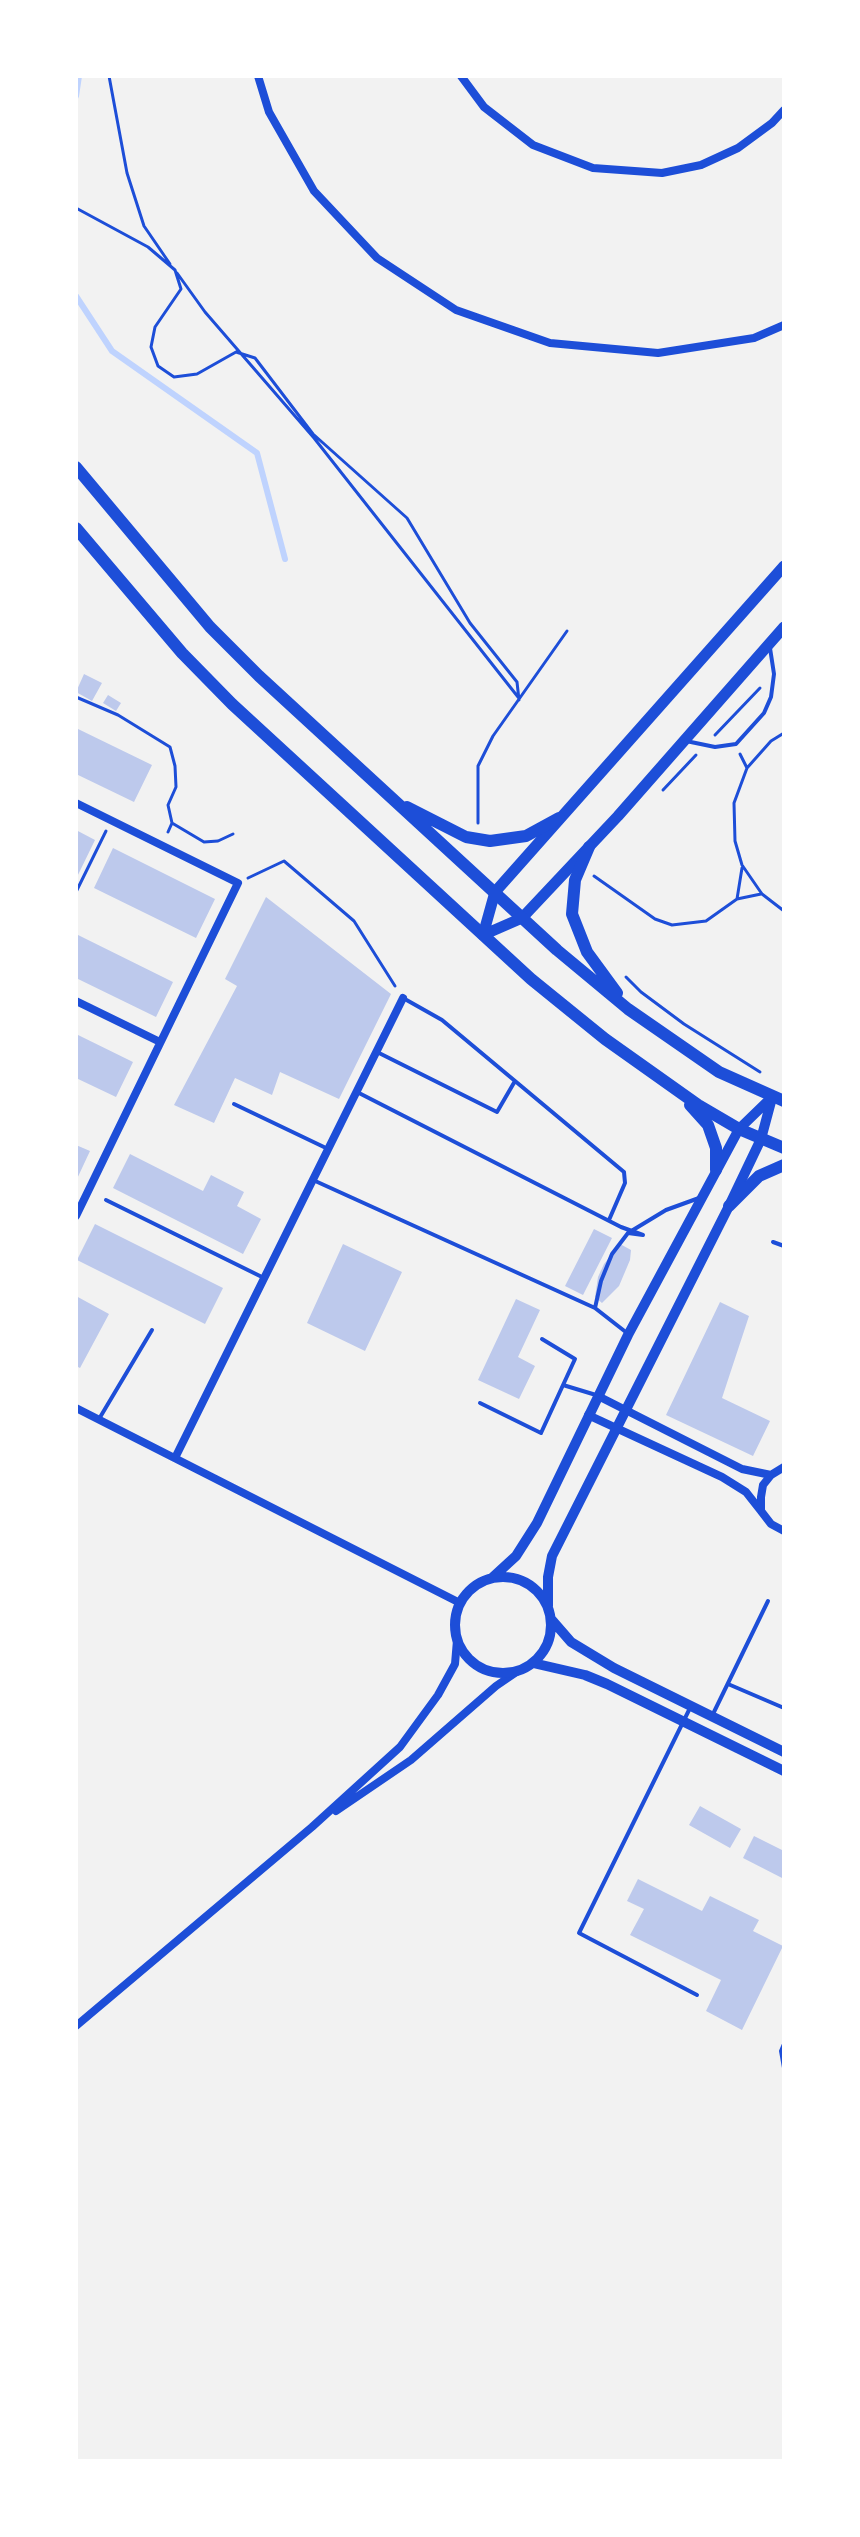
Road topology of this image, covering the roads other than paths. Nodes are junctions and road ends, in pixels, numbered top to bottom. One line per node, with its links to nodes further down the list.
1 (258, 76): 4 (street)
2 (461, 76): 3 (street)
3 (784, 110)
4 (784, 325)
5 (76, 467): 11 (highway)
6 (76, 528): 17 (highway)
7 (784, 566): 13 (main road)
8 (784, 627): 9 (main road)
9 (770, 644): 10 (main road); 10 (lane)
10 (684, 741): 14 (main road)
11 (392, 799): 13 (highway); 15 (highway)
12 (76, 803): 21 (street)
13 (559, 818): 15 (main road)
14 (589, 847): 16 (main road); 20 (highway)
15 (495, 892): 16 (highway); 17 (main road)
16 (522, 918): 17 (main road); 20 (highway)
17 (483, 935): 24 (highway)
18 (403, 998): 22 (street); 23 (lane)
19 (76, 1001): 21 (street)
20 (628, 1009): 26 (highway)
21 (160, 1042): 38 (street)
22 (377, 1052): 23 (lane); 25 (street)
23 (515, 1081): 39 (lane)
24 (677, 1090): 28 (highway); 33 (highway)
25 (357, 1092): 31 (street); 39 (lane)
26 (778, 1099): 28 (street); 29 (street)
27 (234, 1104): 31 (lane)
28 (739, 1129): 29 (highway); 33 (street)
29 (761, 1139): 30 (highway); 37 (street)
30 (784, 1148)
31 (328, 1149): 34 (street)
32 (784, 1165): 37 (highway)
33 (716, 1170): 35 (street)
34 (313, 1180): 43 (street); 44 (lane)
35 (701, 1197): 40 (lane); 46 (street)
36 (106, 1200): 43 (lane)
37 (729, 1206): 52 (street)
38 (76, 1216)
39 (609, 1221): 40 (lane)
40 (628, 1233): 44 (lane)
41 (773, 1242): 42 (lane)
42 (784, 1246)
43 (264, 1278): 56 (street)
44 (595, 1308): 46 (lane)
45 (152, 1330): 54 (lane)
46 (628, 1335): 49 (street)
47 (542, 1339): 48 (lane)
48 (563, 1385): 49 (lane); 50 (lane)
49 (598, 1396): 52 (street); 53 (street)
50 (480, 1403)
51 (76, 1408): 54 (street)
52 (626, 1409): 55 (street); 58 (street)
53 (588, 1415): 55 (street); 61 (street)
54 (99, 1419): 56 (street)
55 (616, 1430): 59 (street); 64 (street)
56 (175, 1458): 63 (street)
57 (784, 1467): 58 (street)
58 (771, 1475): 59 (street)
59 (761, 1511): 60 (street)
60 (784, 1531)
61 (492, 1578): 63 (street); 64 (street)
62 (768, 1601): 69 (lane)
63 (460, 1603): 66 (street)
64 (548, 1606): 65 (street)
65 (551, 1618): 67 (street); 70 (street)
66 (457, 1640): 68 (street); 76 (street)
67 (533, 1663): 68 (street); 73 (street)
68 (518, 1671): 76 (street)
69 (728, 1684): 71 (lane); 72 (lane)
70 (691, 1706): 72 (street); 73 (lane)
71 (784, 1708)
72 (712, 1716): 74 (street)
73 (683, 1722): 75 (street); 77 (lane)
74 (784, 1752)
75 (784, 1771)
76 (312, 1827): 78 (street)
77 (697, 1995)
78 (76, 2026)
79 (784, 2044): 80 (lane)
80 (784, 2068)

